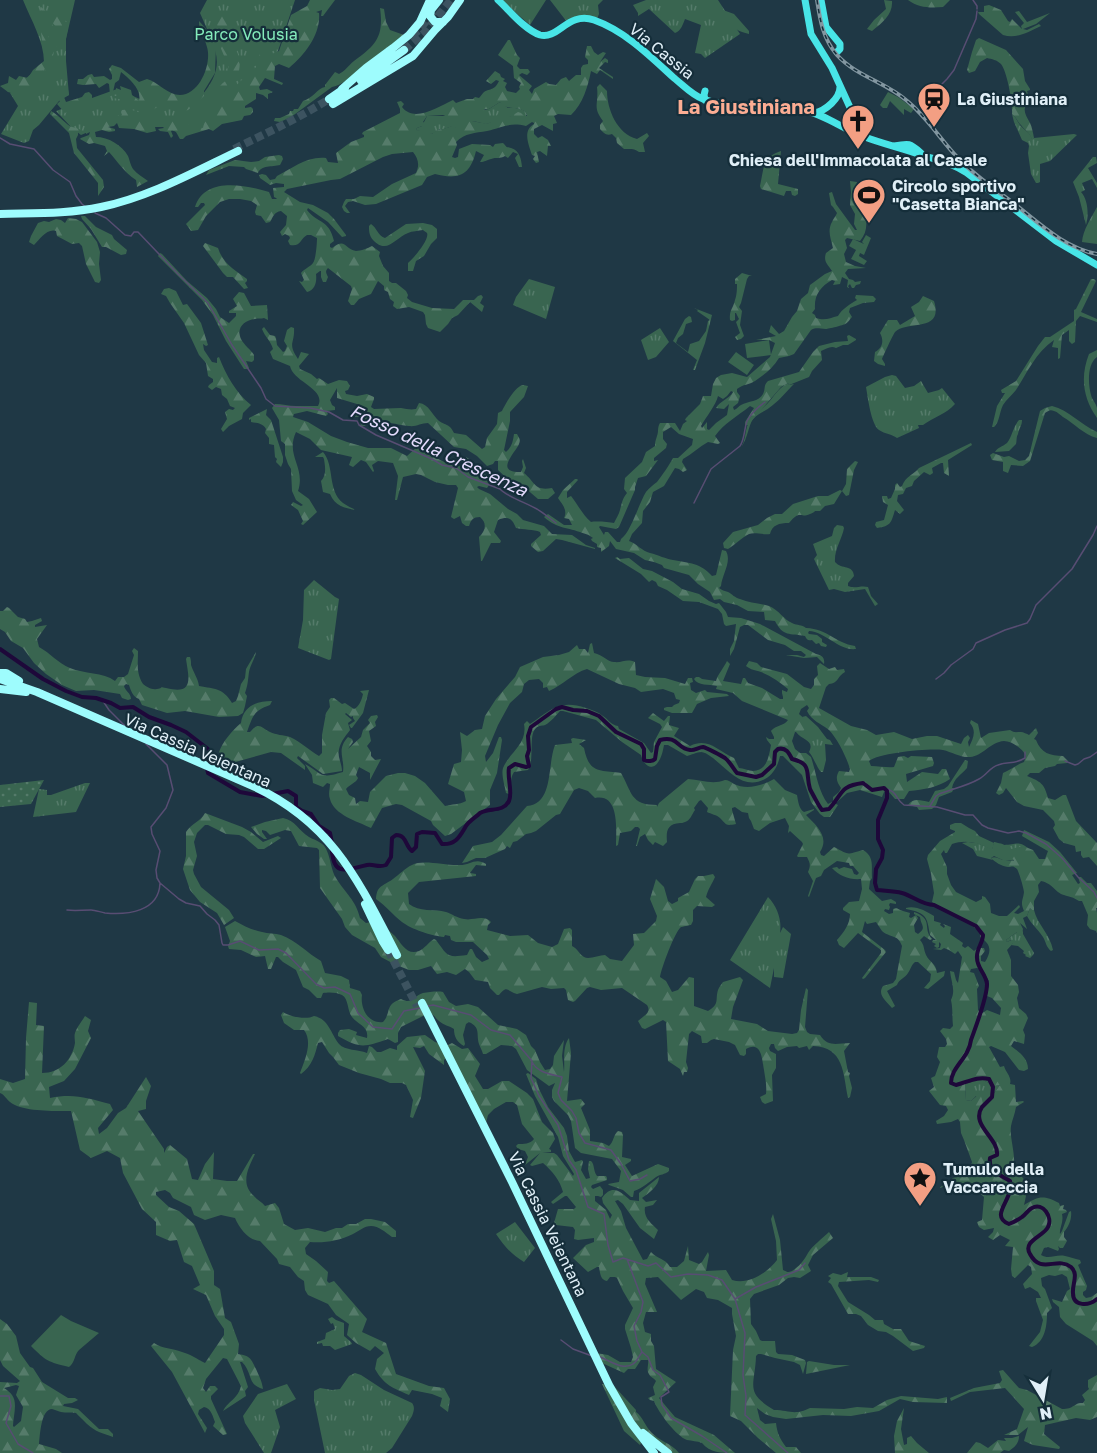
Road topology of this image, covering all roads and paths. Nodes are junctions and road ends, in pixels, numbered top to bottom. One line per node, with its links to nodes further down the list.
1 (430, 0): 9 (highway)
2 (439, 0): 7 (highway)
3 (460, 0): 7 (highway)
4 (498, 0): 12 (main road, Via Cassia)
5 (805, 0): 8 (main road)
6 (821, 0): 8 (main road)
7 (443, 22): 13 (highway)
8 (832, 68): 11 (main road)
9 (342, 89): 13 (highway); 13 (highway)
10 (705, 91): 12 (main road)
11 (842, 97): 14 (main road); 17 (main road)
12 (705, 100): 15 (main road, Via Cassia)
13 (331, 102)
14 (824, 109): 15 (main road); 16 (main road)
15 (812, 112): 16 (main road, Via Cassia)
16 (825, 118): 17 (main road, Via Cassia)
17 (868, 138): 20 (main road, Via Cassia)
18 (236, 150): 19 (highway)
19 (0, 212)
20 (1097, 265)
21 (1, 678): 22 (highway); 22 (highway)
22 (36, 693): 23 (highway, Via Cassia Veientana); 23 (highway, Via Cassia Veientana)
23 (115, 727): 24 (highway, Via Cassia Veientana)
24 (196, 763): 25 (highway, Via Cassia Veientana); 25 (highway, Via Cassia Veientana)
25 (389, 945): 26 (highway, Via Cassia Veientana)
26 (397, 955)
27 (419, 1004): 28 (highway, Via Cassia Veientana)
28 (593, 1355): 29 (highway, Via Cassia Veientana); 30 (highway, Via Cassia Veientana)
29 (632, 1423): 30 (highway, Via Cassia Veientana); 31 (highway)
30 (651, 1453)
31 (667, 1453)

